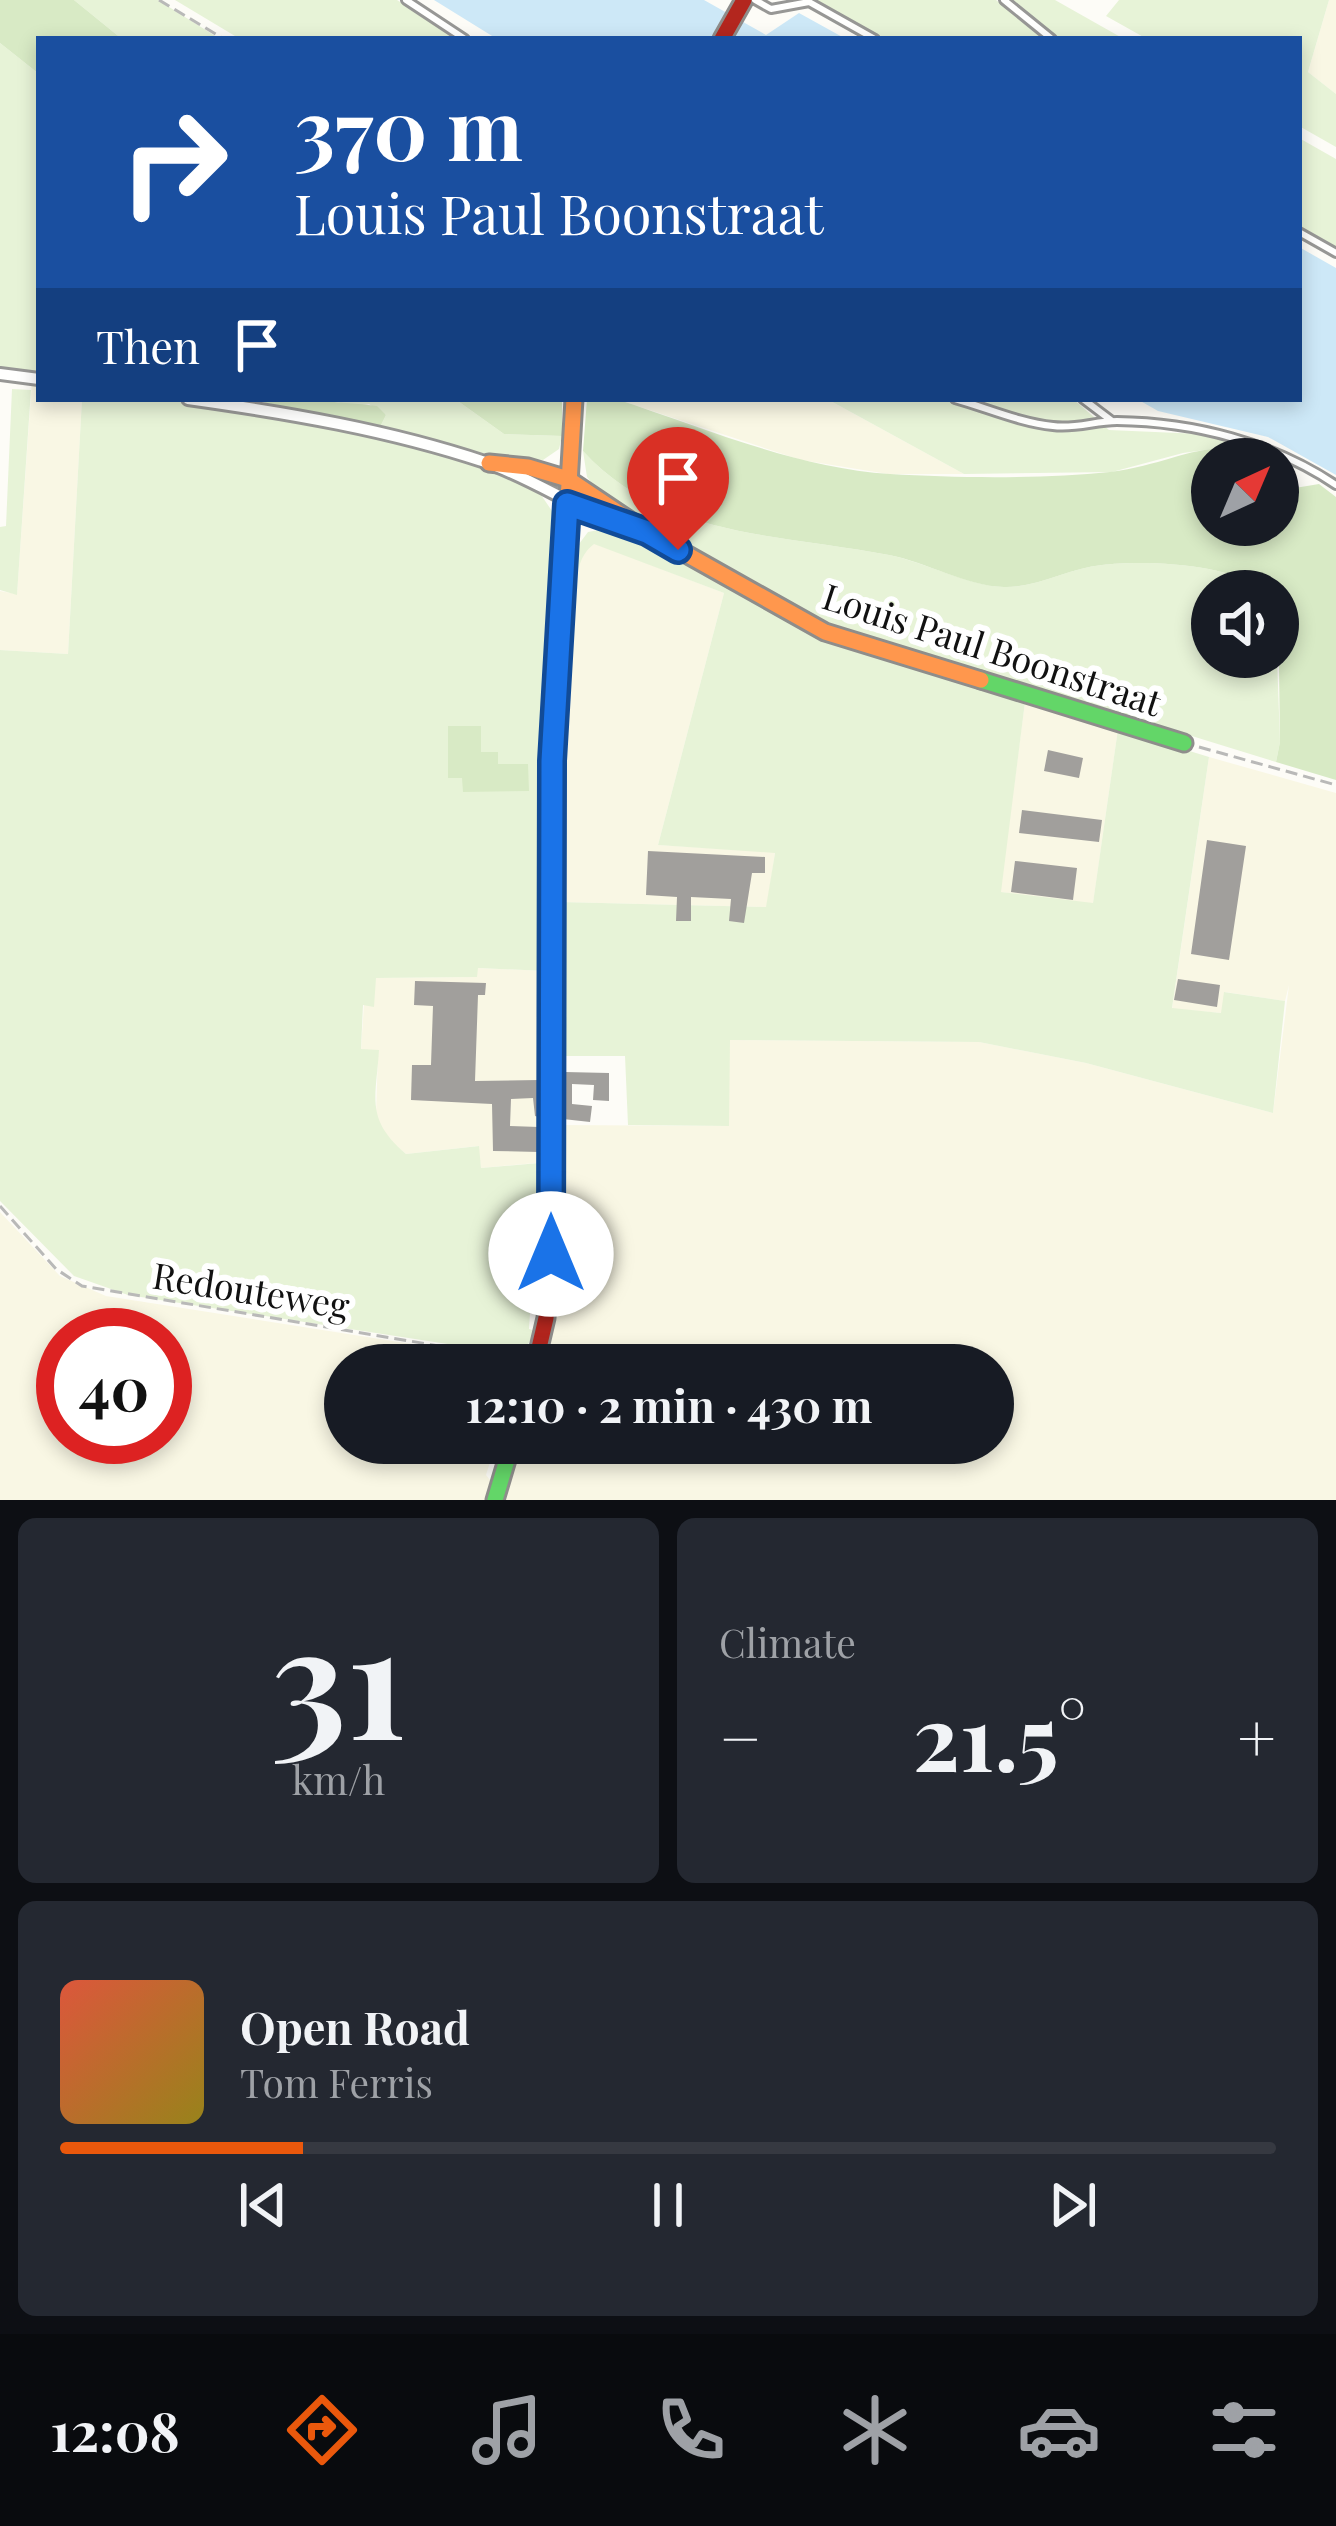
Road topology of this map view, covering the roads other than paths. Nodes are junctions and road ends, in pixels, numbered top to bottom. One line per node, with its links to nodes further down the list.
1 (406, 0): 5 (lane)
2 (744, 0): 6 (street)
3 (755, 0): 7 (lane)
4 (1004, 0): 8 (lane)
5 (460, 36)
6 (724, 36)
7 (870, 36)
8 (1048, 36)
9 (1302, 234): 10 (lane)
10 (1336, 253)
11 (0, 374): 12 (street)
12 (36, 379)
13 (210, 402): 18 (street, Louis Paul Boonstraat)
14 (574, 402): 19 (street)
15 (966, 402): 17 (lane)
16 (1087, 402): 17 (lane)
17 (1112, 421): 20 (lane)
18 (488, 463): 19 (street); 21 (street, Louis Paul Boonstraat)
19 (568, 479): 21 (street); 22 (street, Louis Paul Boonstraat)
20 (1336, 485)
21 (567, 504): 22 (street, Louis Paul Boonstraat); 24 (street)
22 (647, 532): 23 (street, Louis Paul Boonstraat)
23 (1184, 743)
24 (540, 1344)
25 (506, 1464): 26 (street)
26 (495, 1500)

